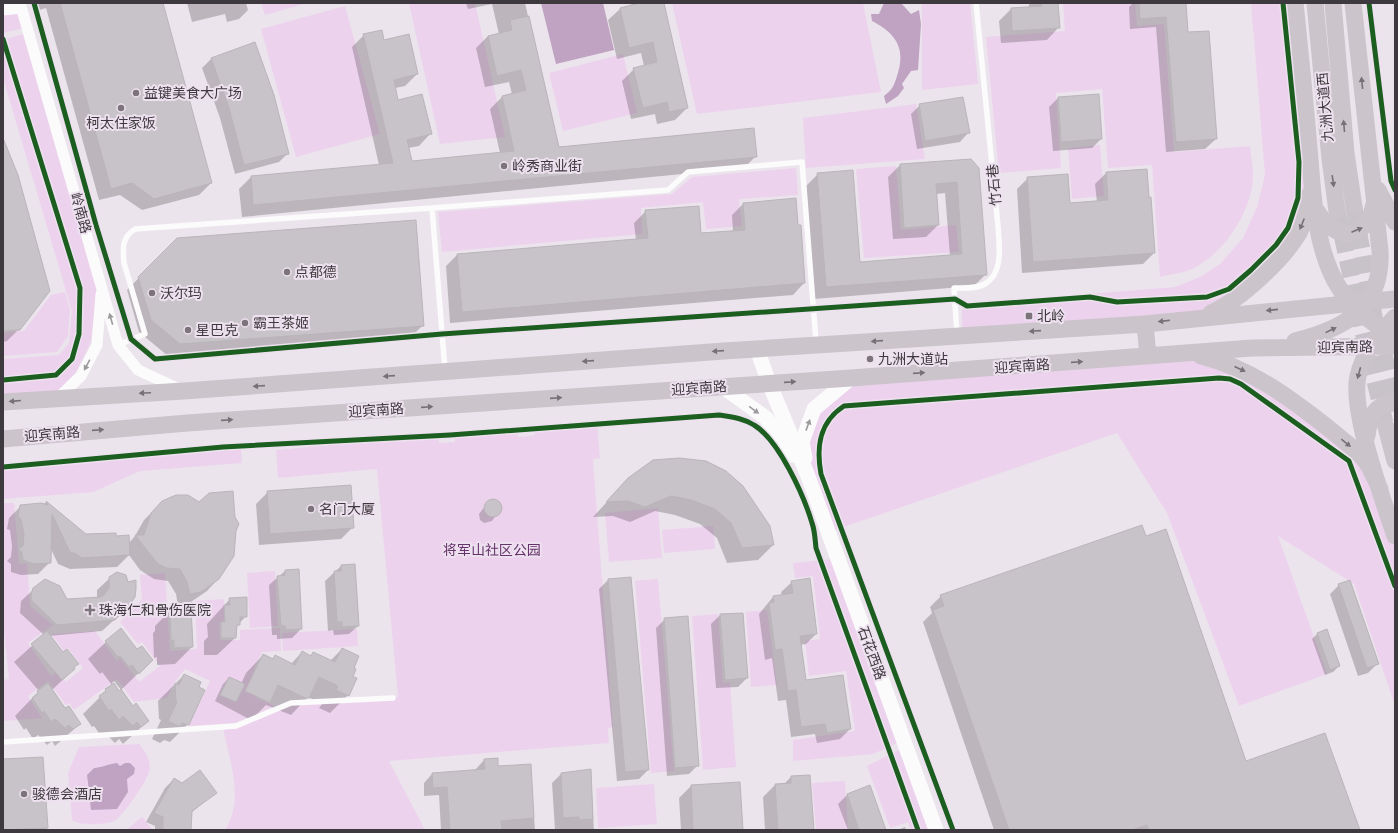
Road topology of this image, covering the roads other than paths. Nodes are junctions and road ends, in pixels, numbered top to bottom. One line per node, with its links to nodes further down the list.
1 (976, 3): 20 (lane, 竹石巷)
2 (1295, 3): 9 (main road)
3 (1304, 3): 21 (main road)
4 (1315, 3): 5 (main road, 九洲大道西, one-way to 5)
5 (1333, 3)
6 (1353, 3): 10 (main road, one-way to 6)
7 (20, 5): 8 (street); 15 (street, 岭南路)
8 (3, 10)
9 (1310, 158): 13 (main road); 18 (main road, one-way to 18)
10 (1372, 177): 11 (main road); 14 (main road)
11 (1375, 200): 13 (main road, one-way to 11); 17 (main road)
12 (432, 208): 22 (lane); 23 (lane); 29 (lane)
13 (1315, 208): 17 (main road)
14 (1395, 222)
15 (102, 287): 22 (street, 岭南路, one-way to 15); 34 (street, one-way to 34)
16 (1395, 299): 17 (main road)
17 (1358, 308): 18 (main road, one-way to 18); 21 (main road); 24 (main road, one-way to 17)
18 (1203, 316): 19 (main road, one-way to 19)
19 (1145, 324): 20 (main road, one-way to 20); 27 (main road)
20 (957, 336): 23 (main road, one-way to 23)
21 (1387, 336): 24 (main road, 迎宾南路); 28 (main road); 39 (main road, one-way to 39)
22 (118, 345): 33 (street, 岭南路)
23 (816, 345): 25 (main road)
24 (1252, 348): 26 (main road, 迎宾南路)
25 (757, 349): 29 (main road, one-way to 29); 31 (main road)
26 (1189, 353): 27 (main road, 迎宾南路); 42 (main road, one-way to 42)
27 (1148, 356): 30 (main road, 迎宾南路, one-way to 27)
28 (1395, 360)
29 (445, 372): 33 (main road, one-way to 33)
30 (851, 378): 31 (main road, 迎宾南路, one-way to 30); 41 (main road, one-way to 30)
31 (769, 384): 32 (main road, 迎宾南路); 41 (main road)
32 (723, 387): 38 (main road, 迎宾南路, one-way to 32); 41 (main road, one-way to 41)
33 (184, 391): 34 (main road, one-way to 34)
34 (58, 398): 35 (main road, one-way to 35)
35 (3, 402)
36 (1395, 403): 39 (main road)
37 (1386, 427): 40 (main road)
38 (3, 438)
39 (1366, 440): 42 (main road)
40 (1395, 461)
41 (808, 476): 46 (main road, 石花西路)
42 (1380, 489): 43 (main road)
43 (1395, 536)
44 (393, 698): 45 (lane)
45 (3, 742)
46 (936, 830)

